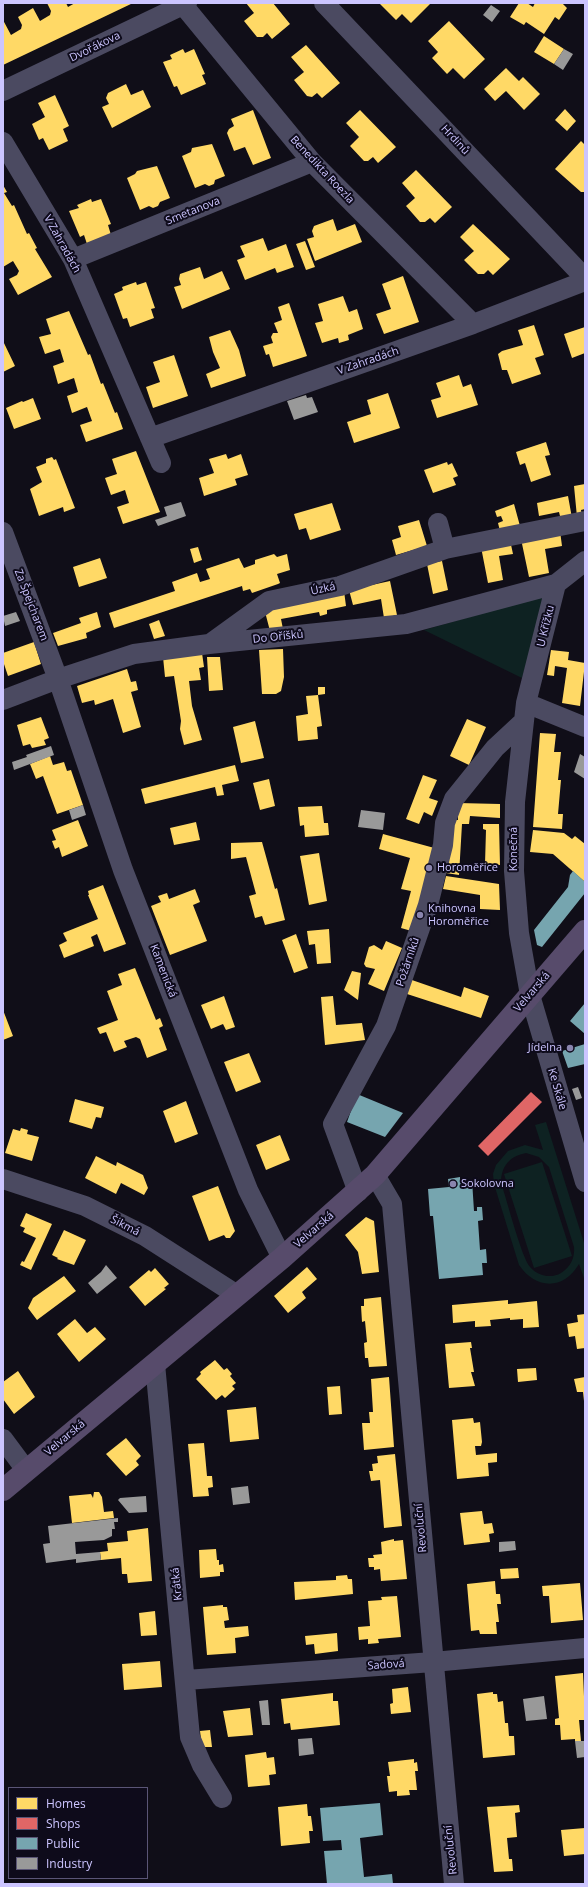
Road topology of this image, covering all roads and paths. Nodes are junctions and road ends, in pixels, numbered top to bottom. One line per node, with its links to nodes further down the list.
1 (324, 3): 7 (street, Hrdinů)
2 (185, 4): 3 (street, Dvořákova); 5 (street, Benedikta Roezla)
3 (3, 92)
4 (3, 142): 6 (street, V Zahradách)
5 (312, 162): 6 (street, Smetanova); 9 (street, Benedikta Roezla)
6 (73, 259): 10 (street, V Zahradách)
7 (585, 278)
8 (585, 281): 9 (street, V Zahradách)
9 (473, 324): 10 (street, V Zahradách)
10 (150, 438): 11 (street, V Zahradách)
11 (161, 463)
12 (585, 521): 15 (street, Úzká)
13 (438, 523): 15 (street)
14 (3, 532): 19 (street, Za Špejcharem)
15 (445, 548): 18 (street, Úzká)
16 (585, 560): 17 (street)
17 (556, 584): 18 (street, Do Oříšků); 21 (street, U Křížku)
18 (209, 644): 19 (street, Do Oříšků)
19 (58, 678): 20 (street, Do Oříšků); 29 (street, Kamenická)
20 (3, 700)
21 (525, 712): 22 (street); 24 (street, Konečná); 28 (street, Požárníků)
22 (585, 727)
23 (585, 931): 24 (main road, Velvarská)
24 (530, 995): 25 (main road, Velvarská); 27 (street, Ke Skále)
25 (375, 1175): 28 (main road, Velvarská); 36 (street, Revoluční)
26 (3, 1179): 30 (street, Šikmá)
27 (585, 1182)
28 (358, 1192): 29 (main road, Velvarská)
29 (282, 1258): 30 (main road, Velvarská)
30 (237, 1296): 31 (main road, Velvarská)
31 (155, 1364): 33 (main road, Velvarská); 37 (street, Krátká)
32 (3, 1439): 33 (street)
33 (26, 1470): 34 (main road, Velvarská)
34 (3, 1490)
35 (585, 1648): 36 (street, Sadová)
36 (433, 1662): 37 (street, Sadová); 39 (street, Revoluční)
37 (186, 1680): 38 (street, Krátká)
38 (222, 1798)
39 (454, 1884)

